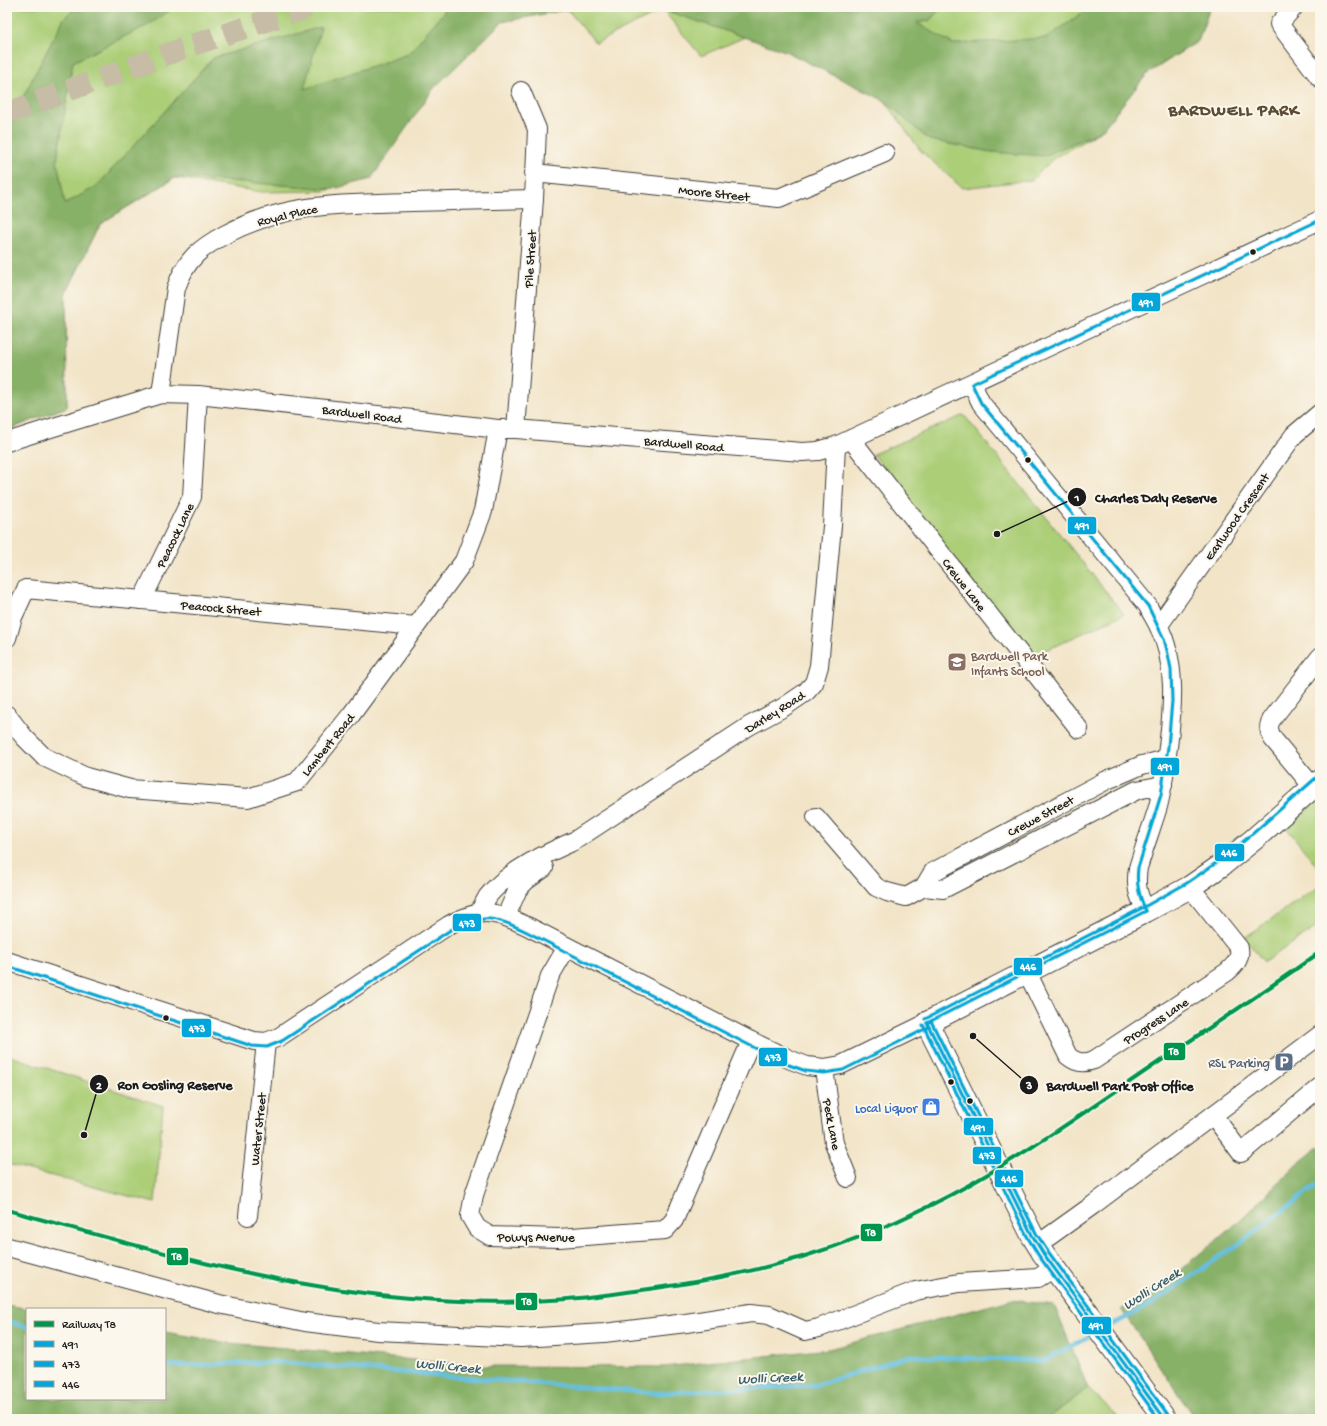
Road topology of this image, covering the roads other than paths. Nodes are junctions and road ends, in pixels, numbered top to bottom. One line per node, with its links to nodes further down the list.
1 (1294, 7): 2 (street)
2 (1320, 78)
3 (521, 92): 5 (street, Pile Street)
4 (885, 153): 5 (street, Moore Street)
5 (534, 173): 6 (street, Pile Street)
6 (534, 199): 9 (street, Royal Place); 13 (street, Pile Street)
7 (1320, 220): 8 (street, Bardwell Road)
8 (972, 384): 15 (street, Bardwell Road); 17 (street)
9 (161, 394): 10 (street, Bardwell Road); 14 (street, Bardwell Road)
10 (198, 396): 12 (street, Bardwell Road); 16 (street, Peacock Lane)
11 (1320, 413): 17 (street, Earlwood Crescent)
12 (498, 429): 13 (street, Bardwell Road); 18 (street, Lambert Road)
13 (516, 429): 15 (street, Bardwell Road)
14 (7, 442)
15 (844, 443): 22 (street, Crewe Lane); 27 (street, Darley Road)
16 (142, 600): 18 (street, Peacock Street); 19 (street, Peacock Street)
17 (1159, 625): 23 (street)
18 (416, 626): 21 (street, Lambert Road)
19 (7, 638)
20 (1320, 657): 24 (street)
21 (7, 715)
22 (1079, 729)
23 (1166, 759): 25 (street); 28 (street, Crewe Street)
24 (1316, 784): 29 (main road)
25 (1163, 785): 28 (street, Crewe Street); 30 (street)
26 (816, 817): 28 (street, Crewe Street)
27 (574, 841): 31 (street, Darley Road); 32 (street, Darley Road)
28 (924, 887)
29 (1190, 887): 30 (main road); 35 (street, Progress Lane)
30 (1146, 911): 35 (main road)
31 (479, 912): 32 (street); 39 (street)
32 (506, 916): 33 (street)
33 (567, 947): 38 (street); 38 (street, Powys Avenue)
34 (7, 960): 39 (street)
35 (1027, 972): 36 (main road)
36 (927, 1023): 40 (street); 45 (main road)
37 (1320, 1035): 42 (street)
38 (751, 1041): 40 (street)
39 (266, 1042): 44 (street, Water Street)
40 (824, 1068): 43 (street, Peck Lane)
41 (1320, 1087): 42 (street)
42 (1213, 1115): 45 (street)
43 (848, 1178)
44 (248, 1216)
45 (1038, 1245): 47 (main road)
46 (8, 1247): 47 (street)
47 (1054, 1268): 48 (main road)
48 (1166, 1419)

